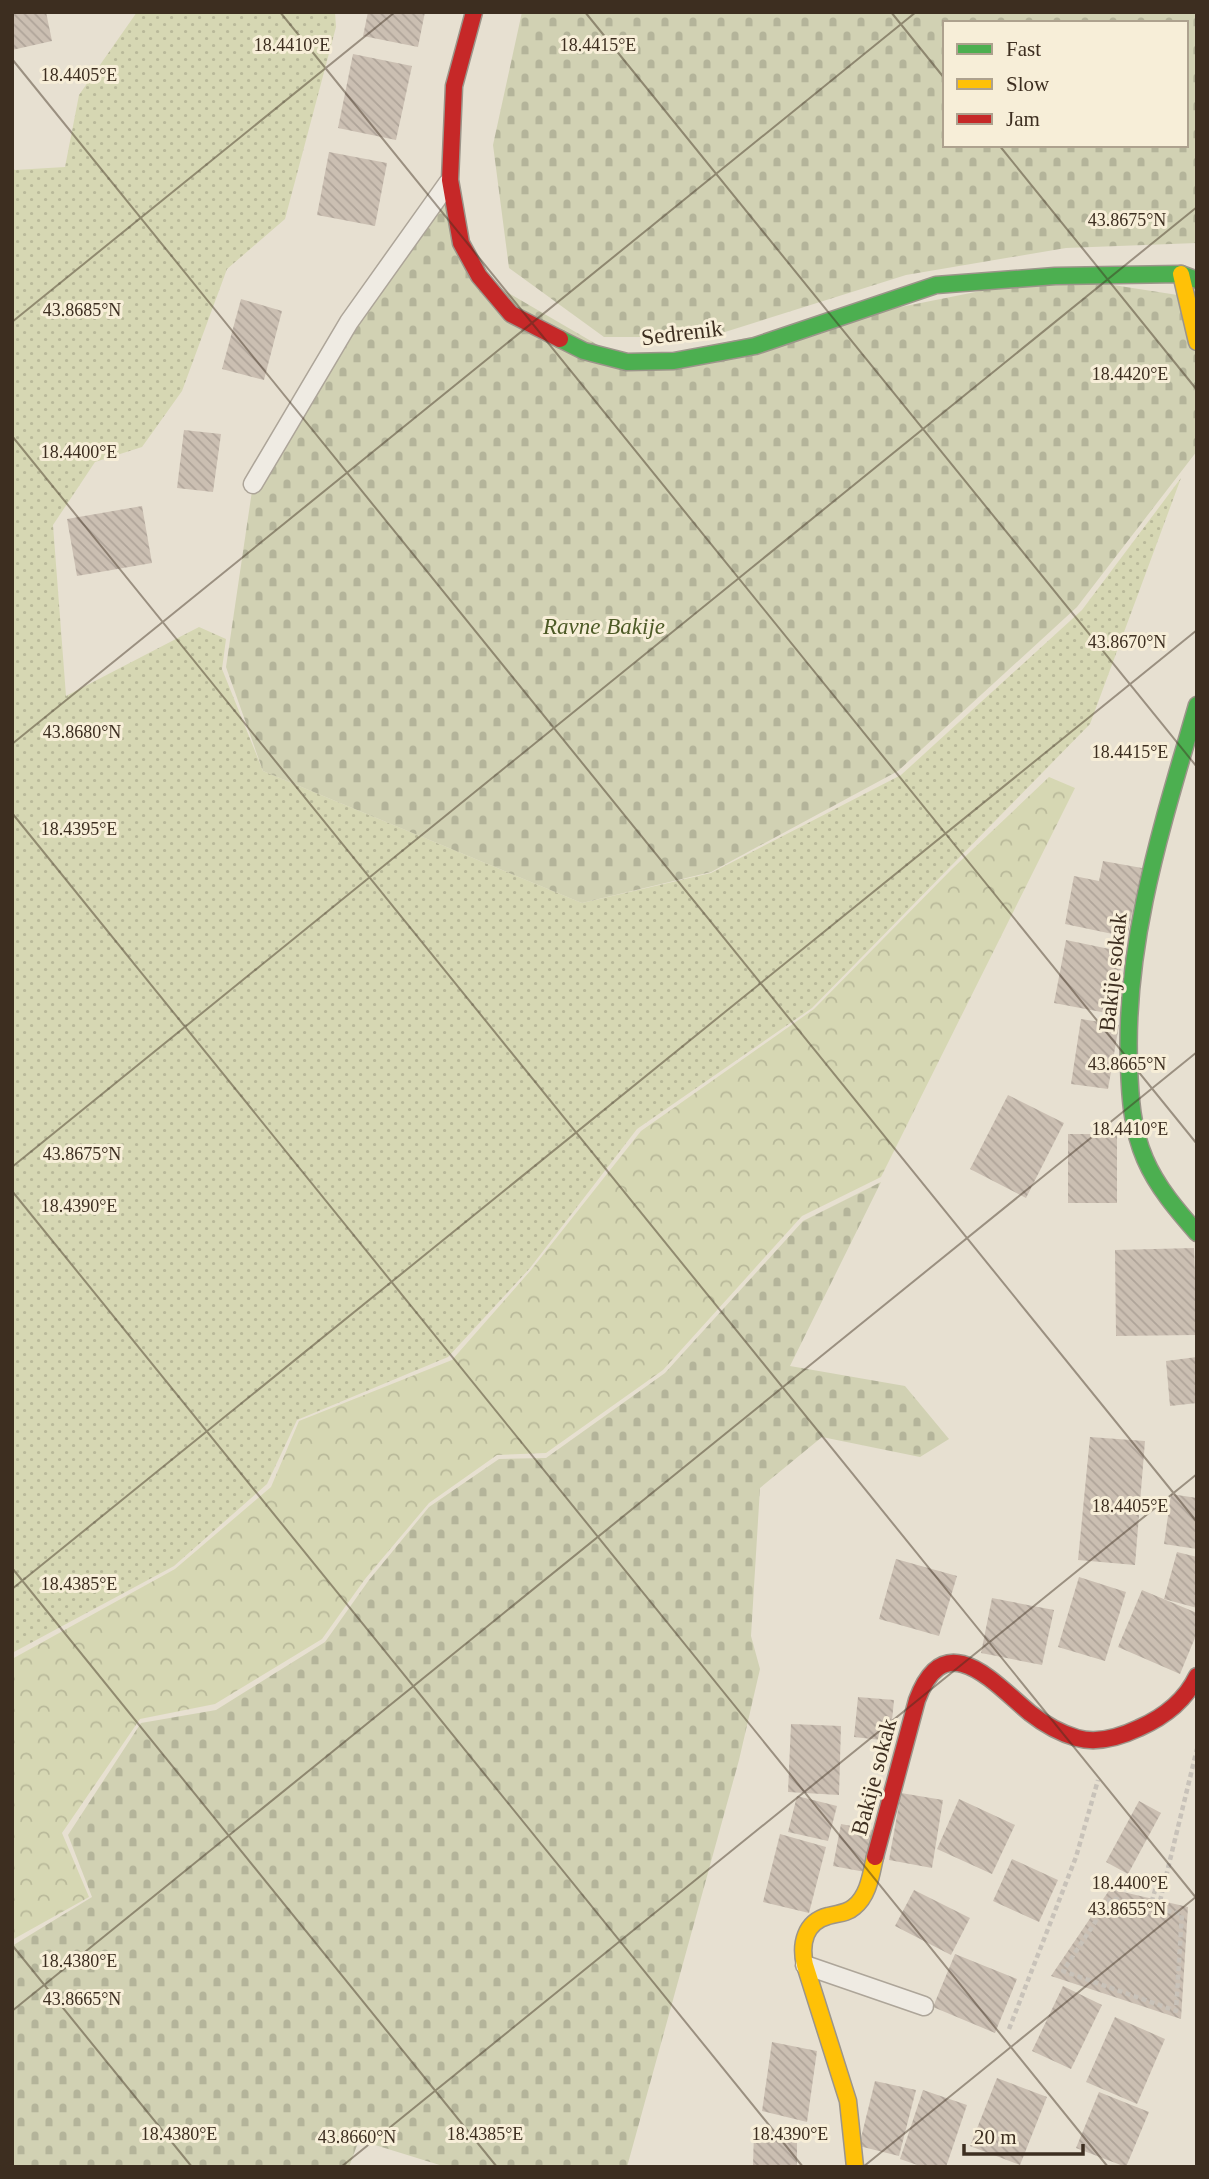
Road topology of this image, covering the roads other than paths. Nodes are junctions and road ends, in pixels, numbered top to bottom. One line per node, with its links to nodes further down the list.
1 (474, 12): 2 (street, Sedrenik)
2 (450, 180): 3 (street, Sedrenik); 5 (lane)
3 (1189, 277): 4 (street)
4 (1197, 342)
5 (253, 484)
6 (1197, 705): 7 (street, Bakije sokak)
7 (1197, 1233)
8 (1197, 1676): 9 (street, Bakije sokak)
9 (805, 1965): 10 (lane); 11 (street, Bakije sokak)
10 (925, 2006)
11 (855, 2167)

